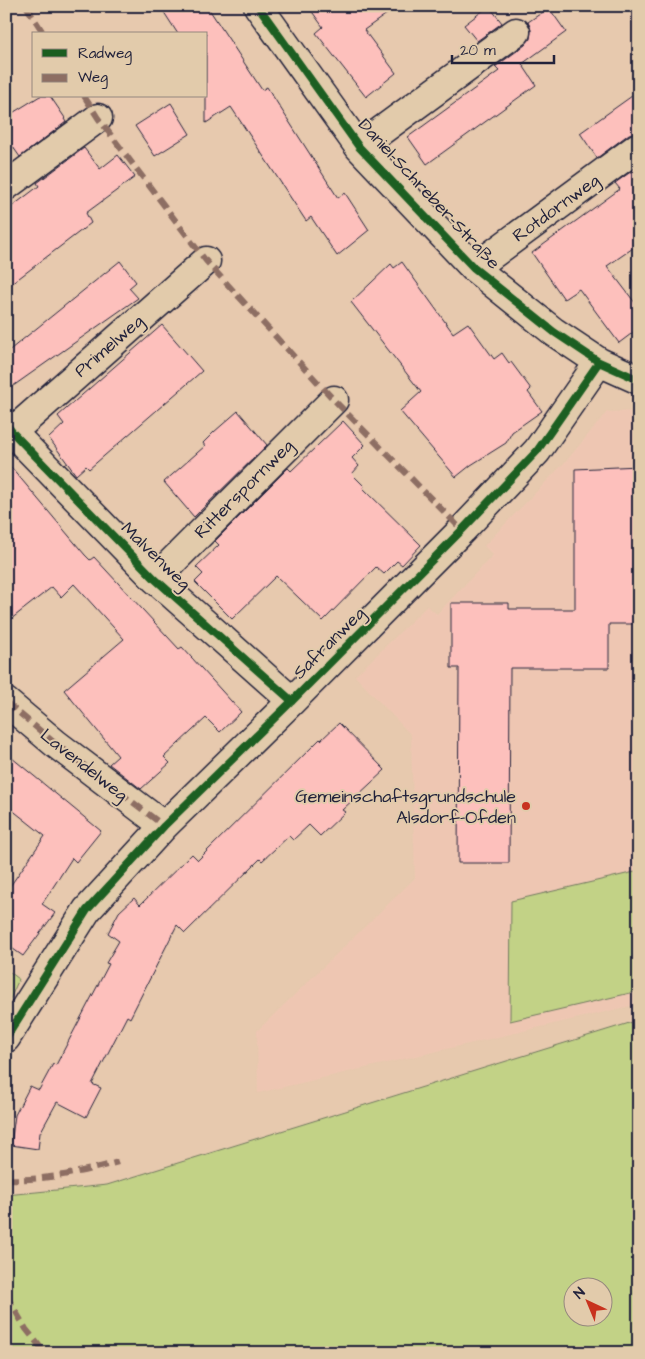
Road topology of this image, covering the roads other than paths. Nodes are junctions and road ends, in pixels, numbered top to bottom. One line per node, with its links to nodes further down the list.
1 (262, 8): 4 (street, Daniel-Schreber-Straße)
2 (516, 32): 4 (street)
3 (98, 118): 6 (street)
4 (359, 147): 8 (street, Daniel-Schreber-Straße)
5 (638, 147): 8 (street, Rotdornweg)
6 (6, 186)
7 (206, 260): 12 (street, Primelweg)
8 (474, 268): 9 (street, Daniel-Schreber-Straße)
9 (599, 362): 10 (street, Daniel-Schreber-Straße); 14 (street, Safranweg)
10 (638, 379)
11 (334, 400): 13 (street, Ritterspornweg)
12 (9, 428): 13 (street, Malvenweg)
13 (155, 579): 14 (street, Malvenweg)
14 (292, 701): 16 (street, Safranweg)
15 (6, 702): 16 (street, Lavendelweg)
16 (164, 826): 17 (street, Safranweg)
17 (6, 1038)

